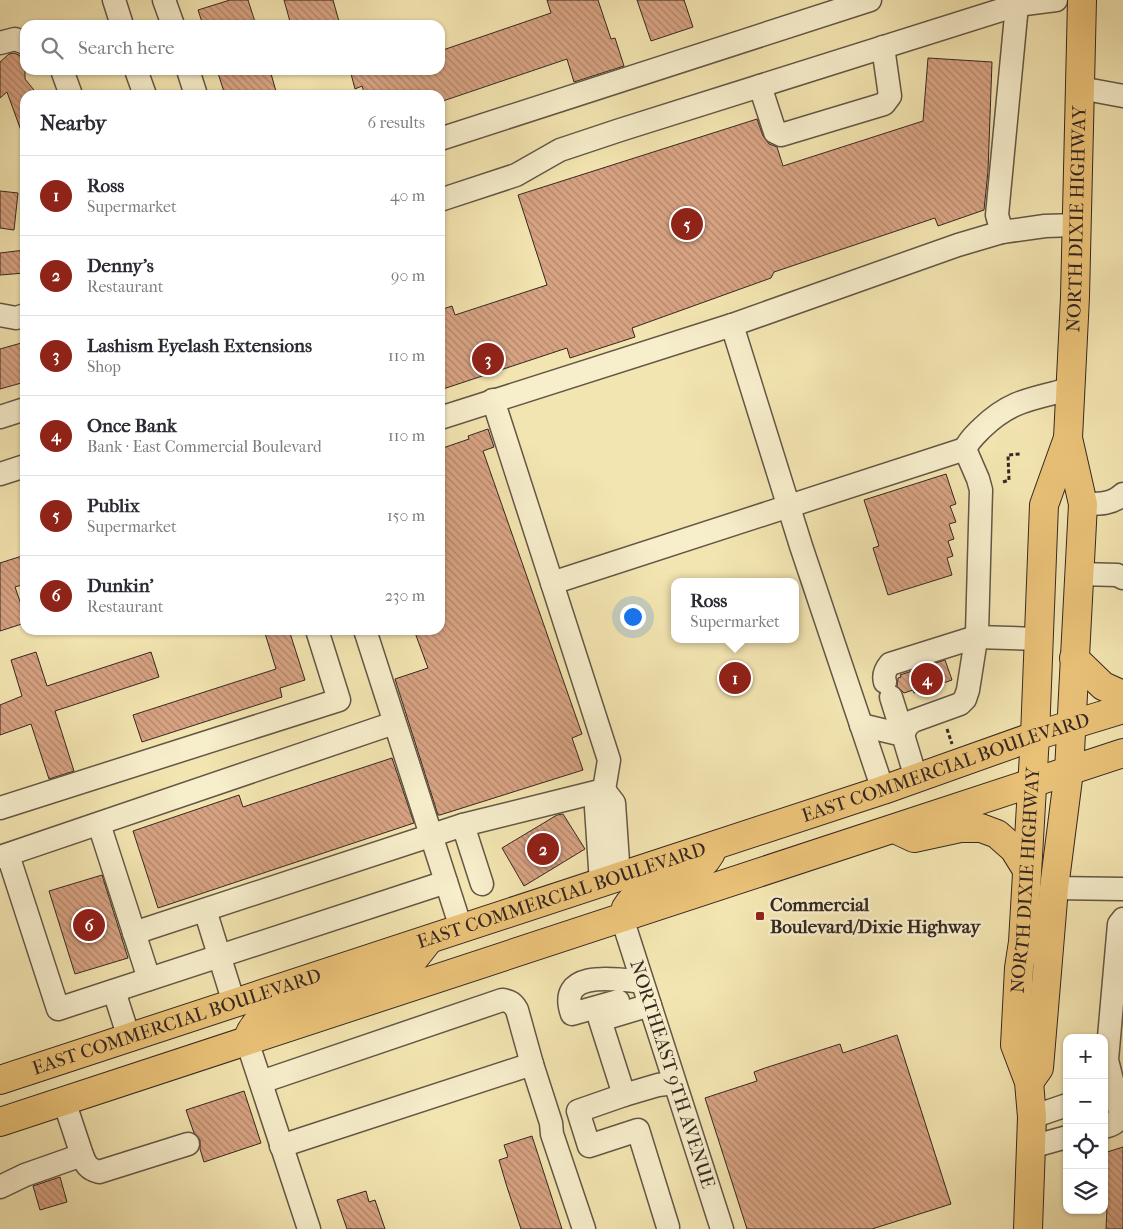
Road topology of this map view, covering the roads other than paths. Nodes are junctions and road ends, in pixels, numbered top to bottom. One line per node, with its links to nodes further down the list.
1 (114, 0): 7 (street)
2 (164, 0): 8 (street)
3 (870, 0): 21 (street)
4 (1056, 0): 6 (street)
5 (1082, 0): 16 (main road, NORTH DIXIE HIGHWAY)
6 (1017, 5): 11 (street); 24 (street)
7 (120, 20)
8 (171, 20)
9 (20, 40): 10 (street)
10 (0, 43)
11 (883, 47): 15 (street); 15 (street)
12 (64, 75): 17 (street)
13 (138, 75): 18 (street)
14 (190, 75): 19 (street)
15 (760, 86): 22 (street)
16 (1080, 88): 20 (street); 23 (main road, NORTH DIXIE HIGHWAY)
17 (69, 90)
18 (142, 90)
19 (194, 90)
20 (1123, 96)
21 (445, 138)
22 (445, 198)
23 (1076, 225): 24 (street); 28 (main road, NORTH DIXIE HIGHWAY)
24 (1002, 232): 27 (street)
25 (0, 315): 26 (street)
26 (20, 317)
27 (732, 326): 29 (street); 39 (street)
28 (1070, 390): 33 (main road, NORTH DIXIE HIGHWAY); 34 (street)
29 (493, 400): 31 (street); 42 (street)
30 (20, 411): 32 (street)
31 (445, 416)
32 (0, 417)
33 (1068, 438): 38 (main road, NORTH DIXIE HIGHWAY); 46 (main road, NORTH DIXIE HIGHWAY)
34 (965, 449): 39 (street); 45 (street)
35 (20, 468): 36 (street)
36 (0, 474)
37 (1123, 494): 38 (street)
38 (1083, 504): 40 (main road, NORTH DIXIE HIGHWAY)
39 (789, 507): 42 (street); 51 (street)
40 (1079, 574): 41 (street); 47 (main road, NORTH DIXIE HIGHWAY)
41 (1123, 578)
42 (552, 583): 59 (street)
43 (319, 635): 61 (street)
44 (367, 635): 50 (street)
45 (976, 637): 46 (street); 53 (street); 53 (street)
46 (1038, 639): 54 (main road, NORTH DIXIE HIGHWAY)
47 (1074, 658): 48 (main road); 52 (main road, NORTH DIXIE HIGHWAY)
48 (1123, 695)
49 (1123, 709): 52 (main road, EAST COMMERCIAL BOULEVARD)
50 (394, 723): 62 (street); 65 (street)
51 (861, 725): 53 (street); 60 (street)
52 (1070, 726): 54 (main road, EAST COMMERCIAL BOULEVARD); 56 (main road, NORTH DIXIE HIGHWAY)
53 (903, 735): 57 (street)
54 (1035, 736): 57 (main road, EAST COMMERCIAL BOULEVARD); 58 (main road, NORTH DIXIE HIGHWAY)
55 (1123, 753): 56 (main road, EAST COMMERCIAL BOULEVARD)
56 (1068, 771): 58 (main road, EAST COMMERCIAL BOULEVARD); 72 (main road, NORTH DIXIE HIGHWAY)
57 (916, 778): 60 (main road, EAST COMMERCIAL BOULEVARD)
58 (1032, 783): 64 (main road, EAST COMMERCIAL BOULEVARD); 68 (main road, NORTH DIXIE HIGHWAY)
59 (604, 790): 63 (street); 69 (street)
60 (883, 790): 66 (main road, EAST COMMERCIAL BOULEVARD)
61 (0, 808)
62 (99, 824): 67 (street); 78 (street)
63 (463, 825): 65 (street); 71 (street)
64 (893, 828): 68 (main road); 75 (main road, EAST COMMERCIAL BOULEVARD)
65 (431, 836): 70 (street); 74 (street)
66 (714, 846): 69 (main road, EAST COMMERCIAL BOULEVARD); 75 (main road)
67 (4, 856): 83 (street)
68 (1027, 870): 91 (main road, NORTH DIXIE HIGHWAY)
69 (610, 880): 77 (main road, EAST COMMERCIAL BOULEVARD); 81 (main road)
70 (446, 882): 77 (street); 80 (street)
71 (482, 884)
72 (1054, 888): 73 (street); 91 (main road, NORTH DIXIE HIGHWAY)
73 (1123, 889)
74 (205, 910): 78 (street); 80 (street)
75 (622, 918): 81 (main road, EAST COMMERCIAL BOULEVARD); 84 (street, NORTHEAST 9TH AVENUE)
76 (1123, 919): 93 (street)
77 (461, 928): 79 (main road, EAST COMMERCIAL BOULEVARD)
78 (134, 933): 82 (street)
79 (431, 938): 85 (main road, EAST COMMERCIAL BOULEVARD); 87 (main road)
80 (219, 957): 82 (street); 85 (street)
81 (473, 967): 87 (main road, EAST COMMERCIAL BOULEVARD)
82 (150, 979): 83 (street)
83 (114, 991): 86 (street)
84 (646, 993): 92 (street, NORTHEAST 9TH AVENUE); 94 (street)
85 (234, 1003): 86 (main road, EAST COMMERCIAL BOULEVARD); 97 (main road)
86 (129, 1038): 89 (main road, EAST COMMERCIAL BOULEVARD)
87 (248, 1041): 90 (street); 95 (main road, EAST COMMERCIAL BOULEVARD)
88 (532, 1064): 90 (street); 103 (street); 109 (street)
89 (0, 1080)
90 (261, 1082): 103 (street)
91 (1029, 1082): 98 (main road, NORTH DIXIE HIGHWAY)
92 (674, 1083): 94 (street); 110 (street, NORTHEAST 9TH AVENUE)
93 (1114, 1090): 100 (street)
94 (624, 1095): 107 (street)
95 (64, 1101): 97 (main road, EAST COMMERCIAL BOULEVARD); 105 (street)
96 (1063, 1107): 98 (street)
97 (38, 1109): 99 (main road, EAST COMMERCIAL BOULEVARD)
98 (1032, 1117): 104 (main road, NORTH DIXIE HIGHWAY)
99 (0, 1122)
100 (1108, 1126)
101 (1063, 1138): 104 (street)
102 (188, 1144): 105 (street)
103 (281, 1146): 108 (street)
104 (1031, 1147): 111 (main road, NORTH DIXIE HIGHWAY)
105 (82, 1155): 106 (street)
106 (0, 1187)
107 (668, 1227)
108 (309, 1229)
109 (584, 1229)
110 (722, 1229)
111 (1028, 1229)

